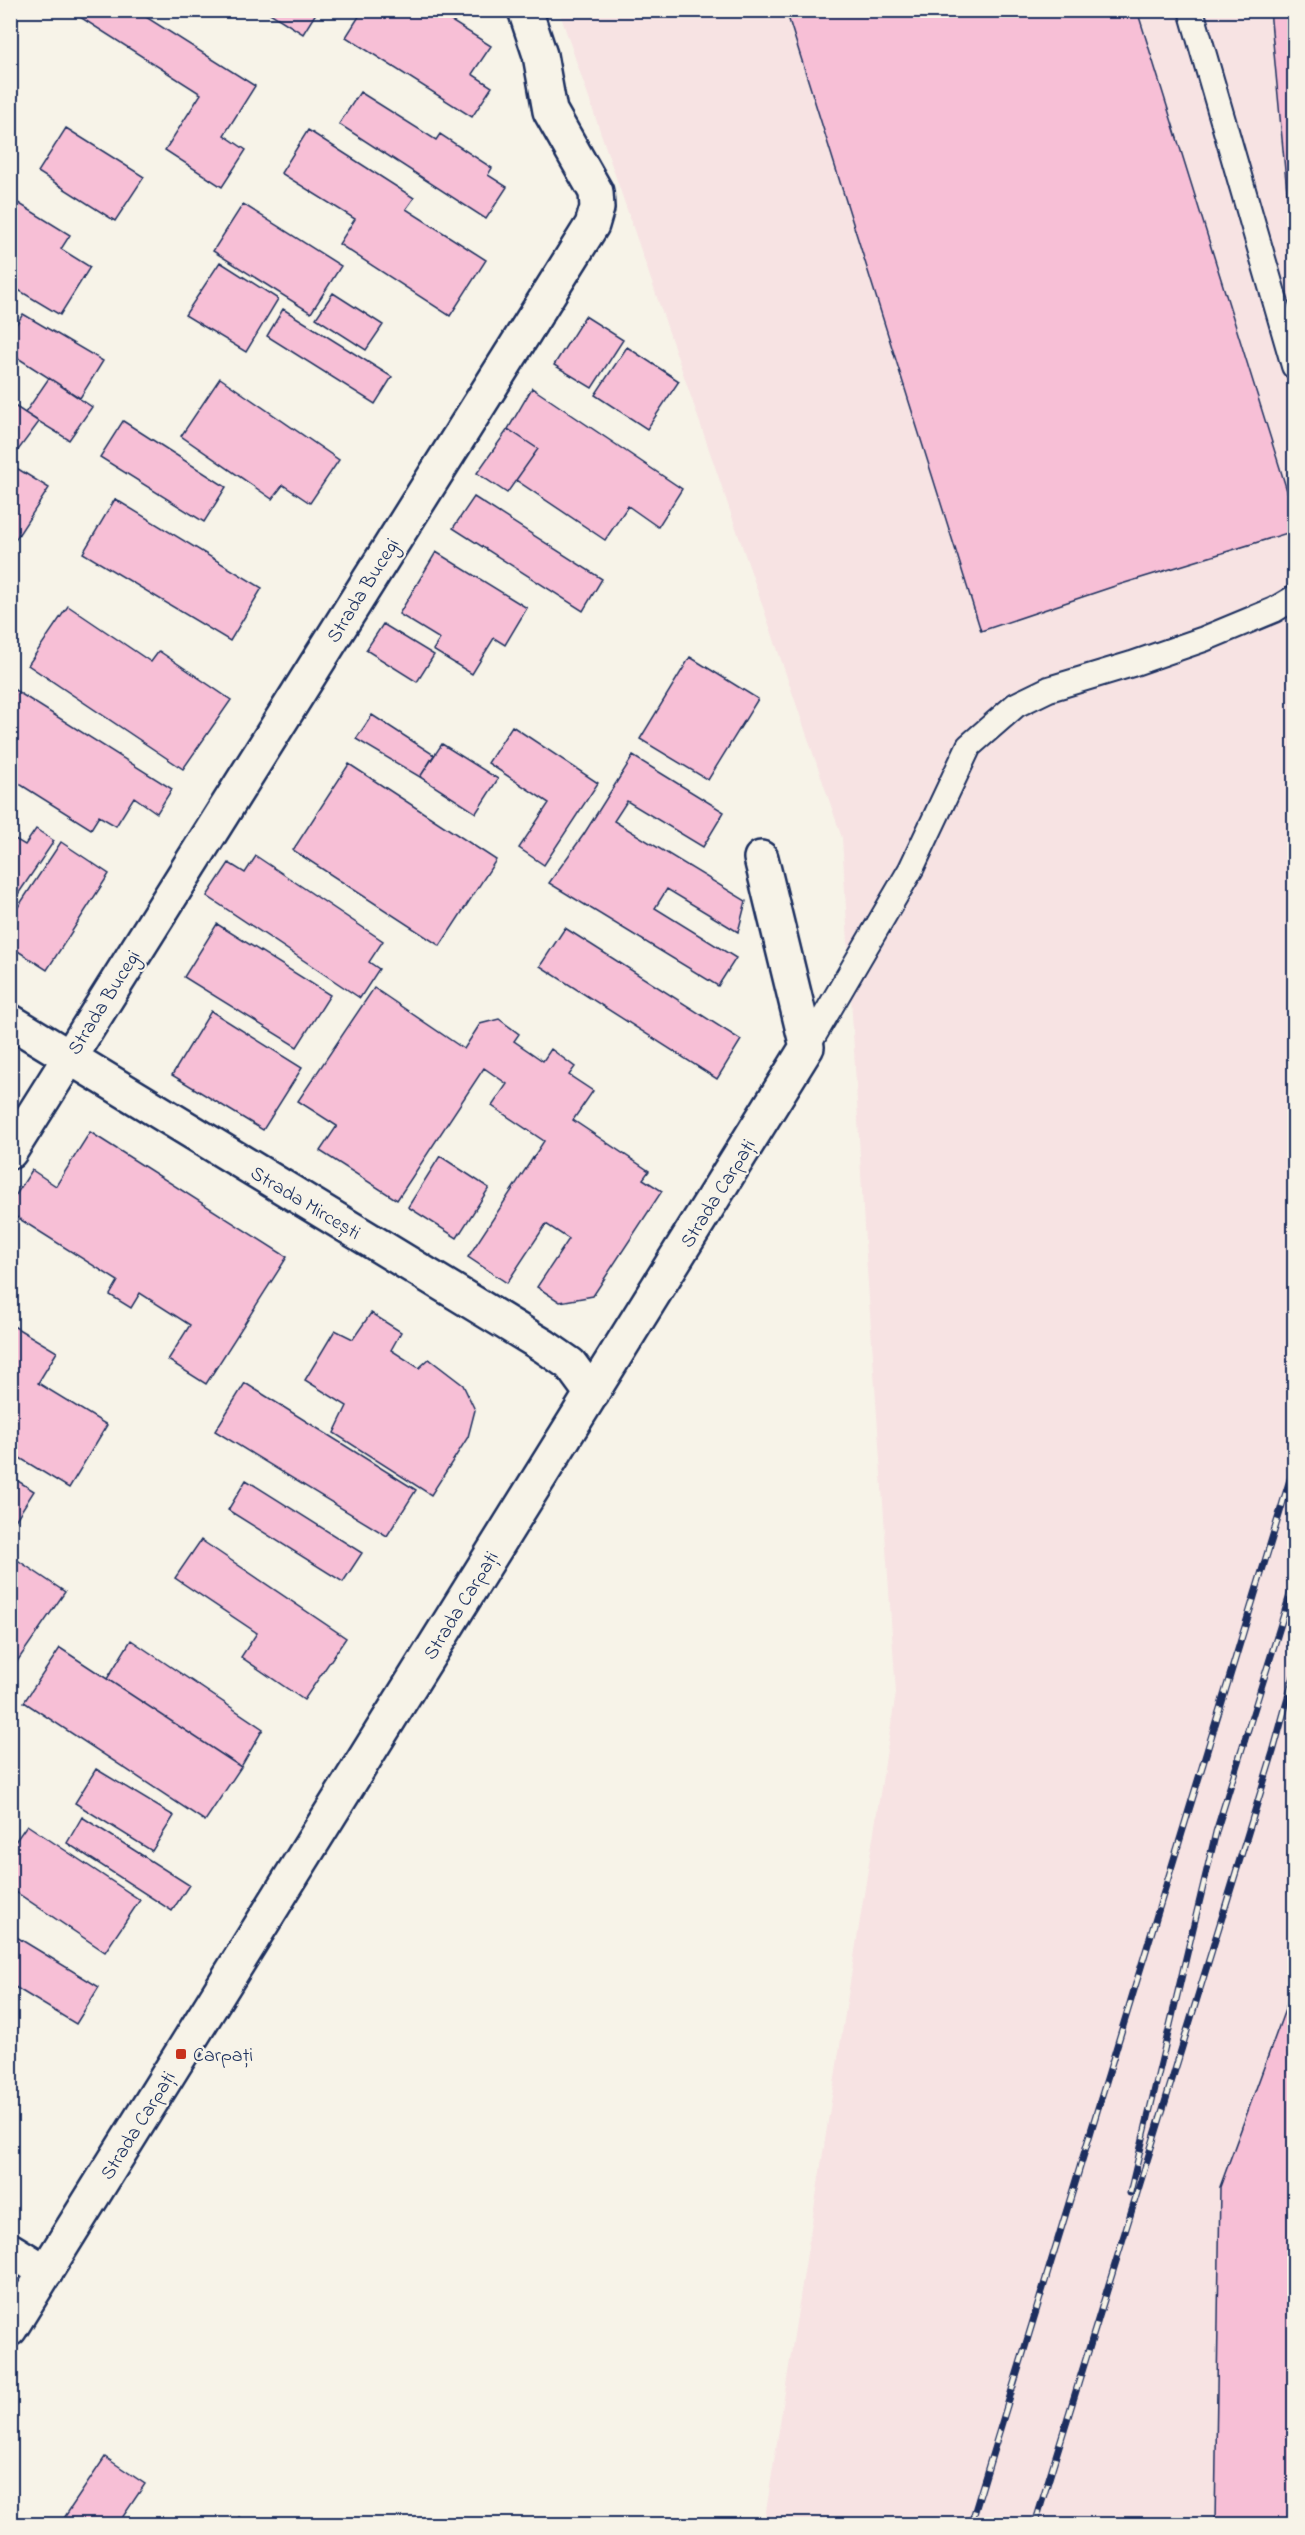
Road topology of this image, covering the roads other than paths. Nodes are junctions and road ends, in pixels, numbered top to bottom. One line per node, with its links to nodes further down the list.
1 (525, 10): 8 (street, Strada Bucegi)
2 (1191, 10): 3 (lane)
3 (1294, 366)
4 (1294, 598): 7 (lane)
5 (761, 858): 7 (street)
6 (10, 1021): 8 (street, Strada Mircești)
7 (807, 1047): 10 (street, Strada Carpați)
8 (68, 1057): 9 (street, Strada Bucegi); 10 (street, Strada Mircești)
9 (10, 1152)
10 (592, 1394): 12 (street, Strada Carpați)
11 (10, 2250): 12 (street)
12 (46, 2272): 13 (street, Strada Carpați)
13 (10, 2329)

